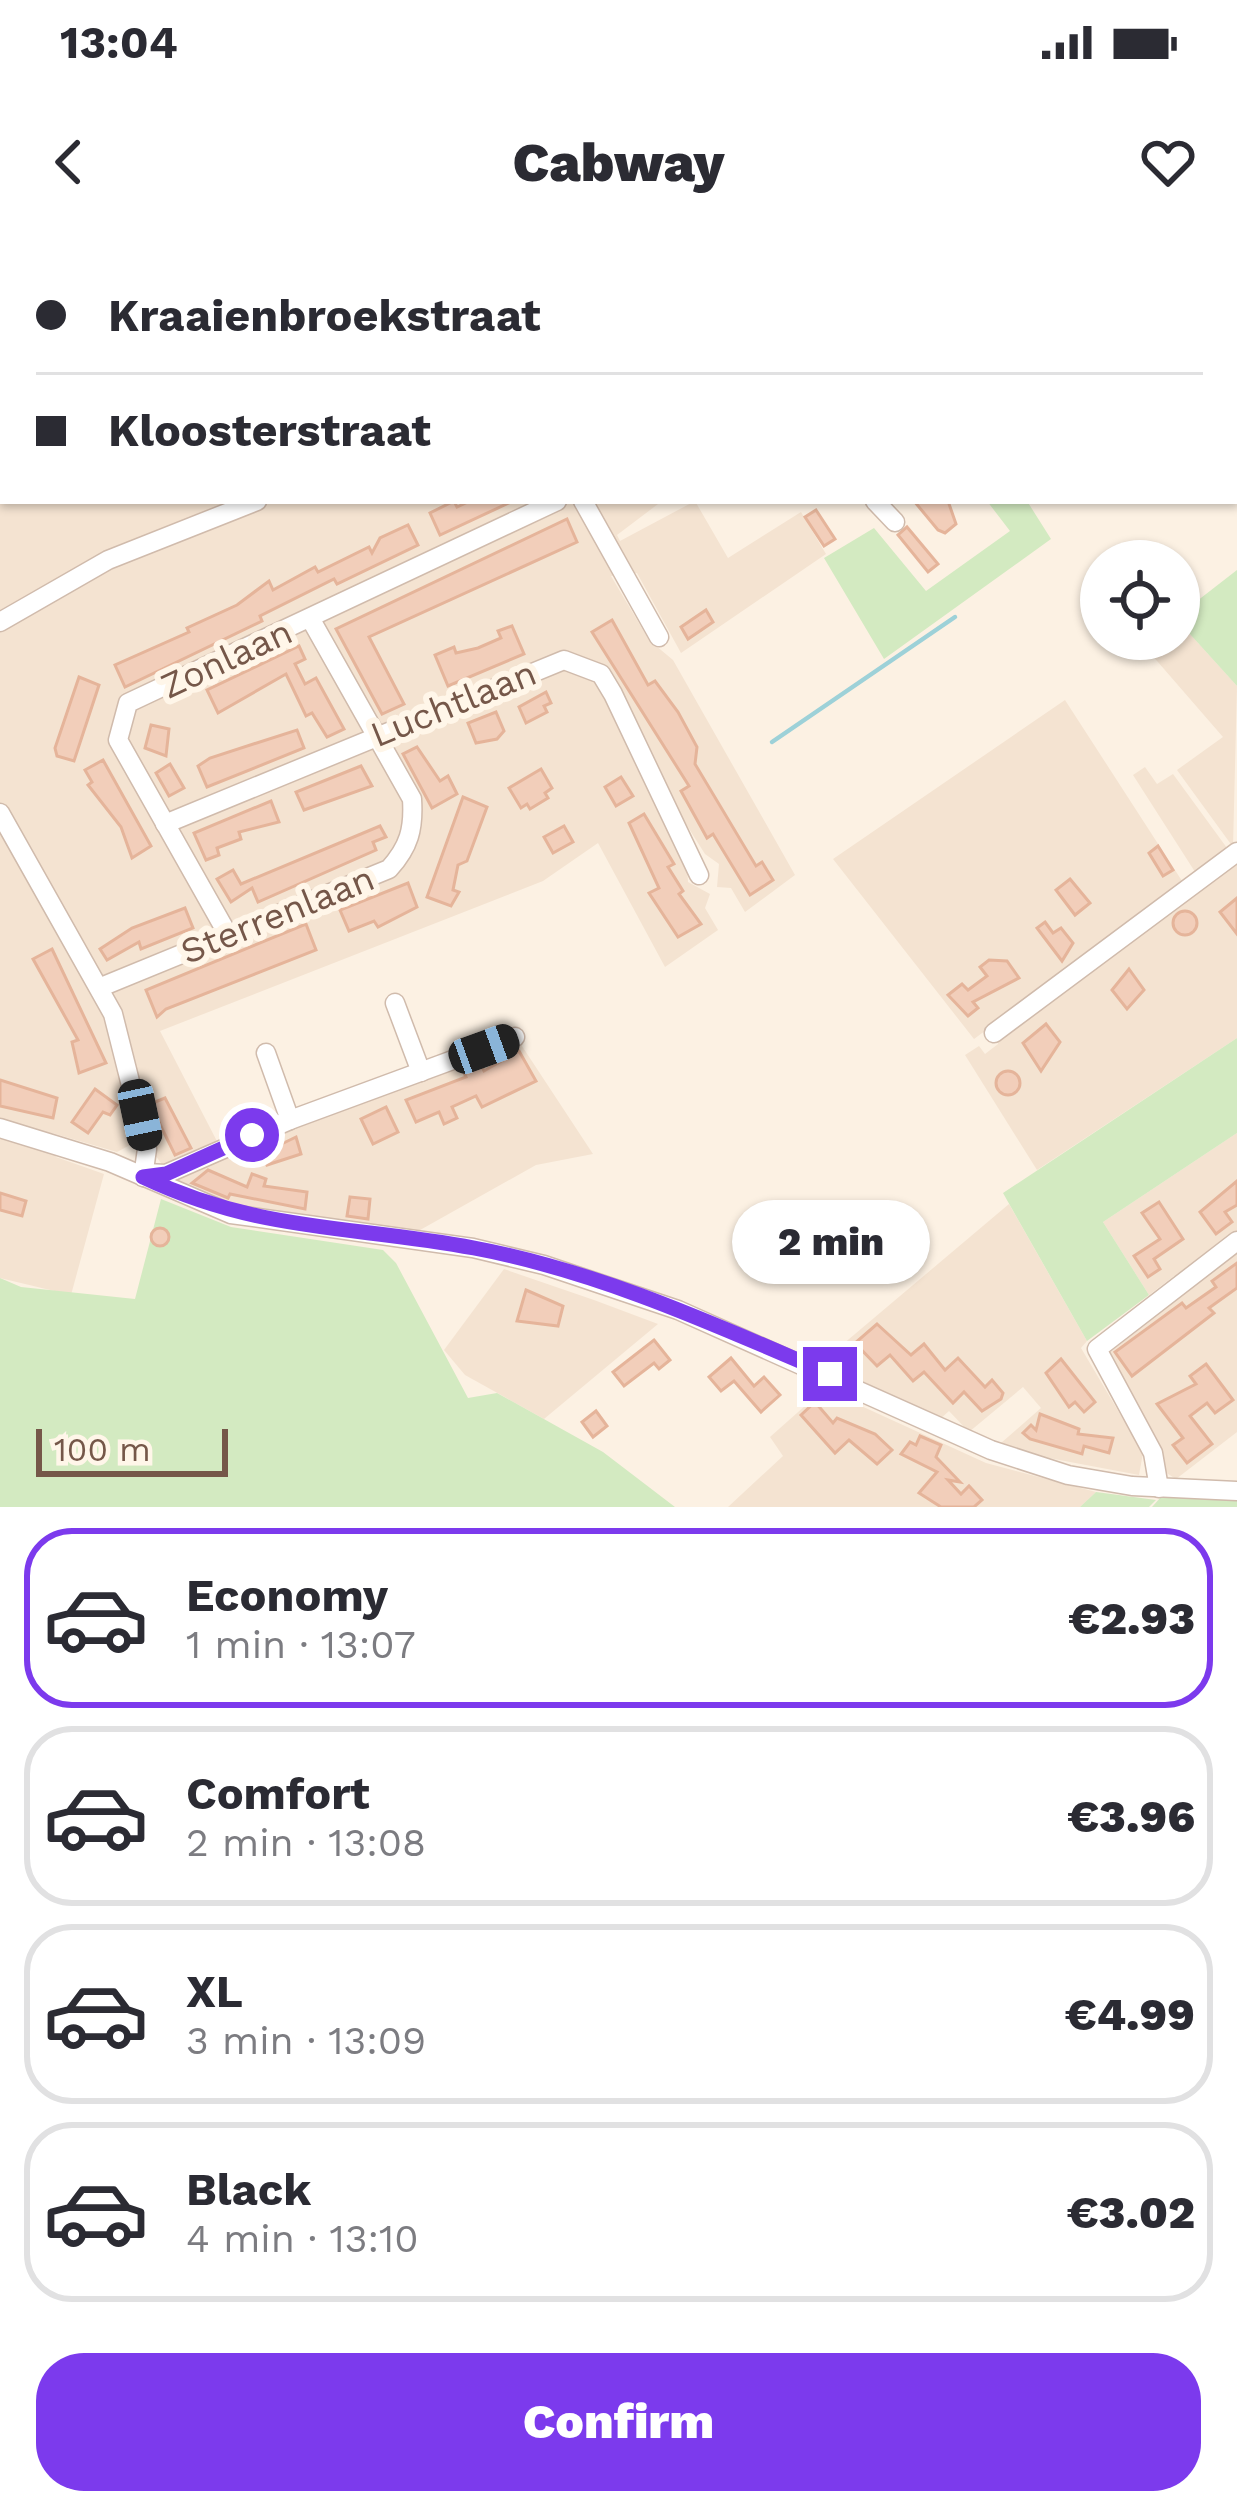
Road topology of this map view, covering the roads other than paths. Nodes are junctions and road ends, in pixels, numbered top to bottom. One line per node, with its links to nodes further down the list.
1 (249, 504): 7 (street)
2 (551, 504): 6 (street, Zonlaan)
3 (585, 504): 8 (street)
4 (878, 504): 5 (street)
5 (895, 522)
6 (310, 618): 9 (street, Sterrenlaan); 11 (street, Zonlaan)
7 (0, 622)
8 (659, 637)
9 (375, 733): 11 (street, Luchtlaan); 13 (street, Luchtlaan); 14 (street, Sterrenlaan)
10 (0, 813): 15 (street)
11 (165, 824): 14 (street, Zonlaan)
12 (1237, 853): 17 (street)
13 (699, 875)
14 (226, 933): 15 (street, Sterrenlaan)
15 (101, 987): 23 (street)
16 (395, 1003): 20 (street)
17 (994, 1033)
18 (515, 1037): 20 (street)
19 (266, 1053): 21 (street)
20 (421, 1072): 21 (street)
21 (290, 1120): 23 (street)
22 (0, 1128): 23 (street)
23 (145, 1175): 25 (street)
24 (1237, 1241): 25 (street)
25 (1159, 1488): 26 (street)
26 (1237, 1491)

